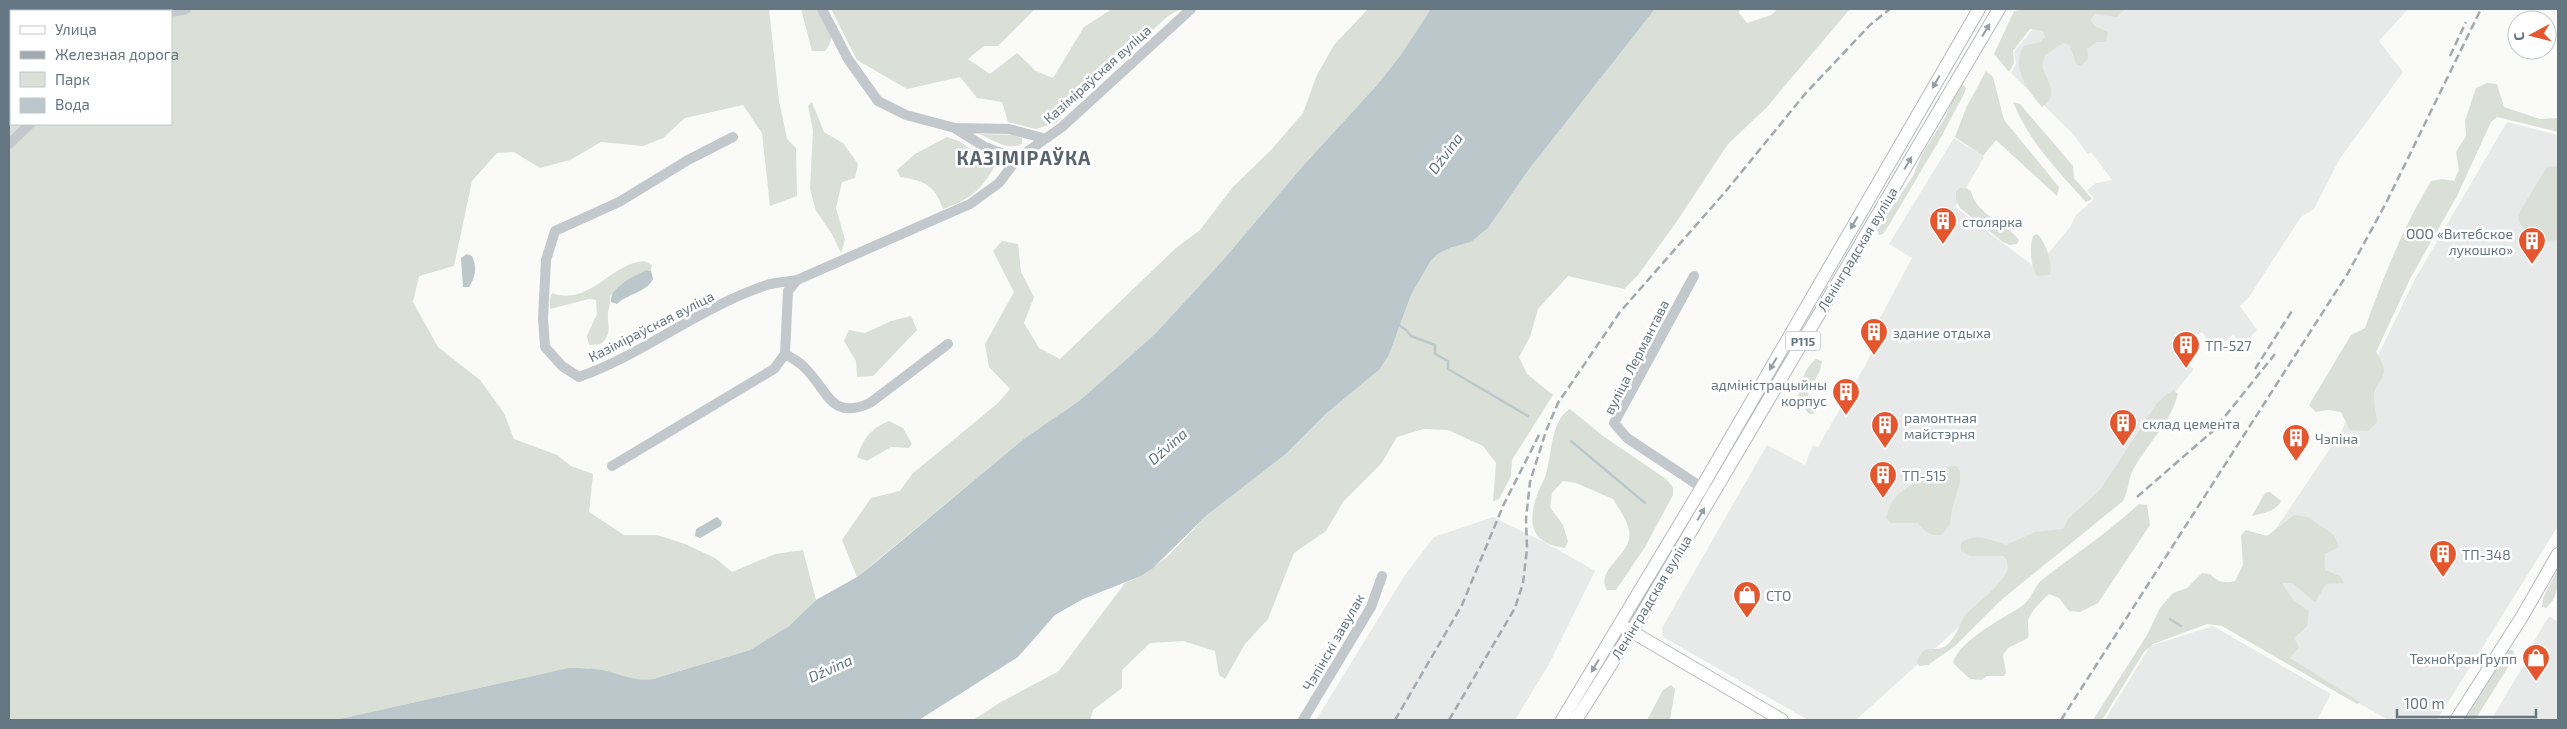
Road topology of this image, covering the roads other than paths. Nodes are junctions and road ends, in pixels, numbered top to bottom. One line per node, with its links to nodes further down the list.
1 (186, 9): 6 (street)
2 (822, 9): 10 (street, Казіміраўская вуліца)
3 (1191, 9): 12 (street, Казіміраўская вуліца)
4 (1979, 9): 7 (main road, Ленінградская вуліца / Р115)
5 (1999, 9): 8 (main road, Ленінградская вуліца / Р115, one-way to 5)
6 (172, 12)
7 (1960, 40): 8 (street); 17 (main road, Ленінградская вуліца / Р115, one-way to 17)
8 (1974, 51): 18 (main road, Ленінградская вуліца / Р115, one-way to 8)
9 (29, 125): 13 (street)
10 (955, 128): 12 (street, Казіміраўская вуліца); 14 (street)
11 (733, 137): 16 (street, Казіміраўская вуліца)
12 (1043, 138): 14 (street, Казіміраўская вуліца)
13 (9, 144)
14 (1017, 158): 16 (street, Казіміраўская вуліца)
15 (1694, 276): 22 (street, вуліца Лермантава)
16 (797, 280): 20 (street)
17 (1797, 323): 18 (street); 22 (main road, Ленінградская вуліца / Р115, one-way to 22)
18 (1809, 330): 22 (main road, Ленінградская вуліца / Р115)
19 (948, 344): 20 (street)
20 (786, 354): 21 (street)
21 (612, 466)
22 (1707, 491): 25 (main road, Ленінградская вуліца / Р115); 26 (main road, Ленінградская вуліца / Р115, one-way to 22)
23 (2558, 554): 31 (main road)
24 (1382, 576): 27 (street, Чэпінскі завулак)
25 (1620, 624): 26 (main road); 28 (main road, Ленінградская вуліца / Р115, one-way to 28)
26 (1632, 631): 29 (main road, Ленінградская вуліца / Р115); 30 (main road)
27 (1303, 720)
28 (1562, 720)
29 (1576, 720)
30 (1782, 720)
31 (2456, 720)

